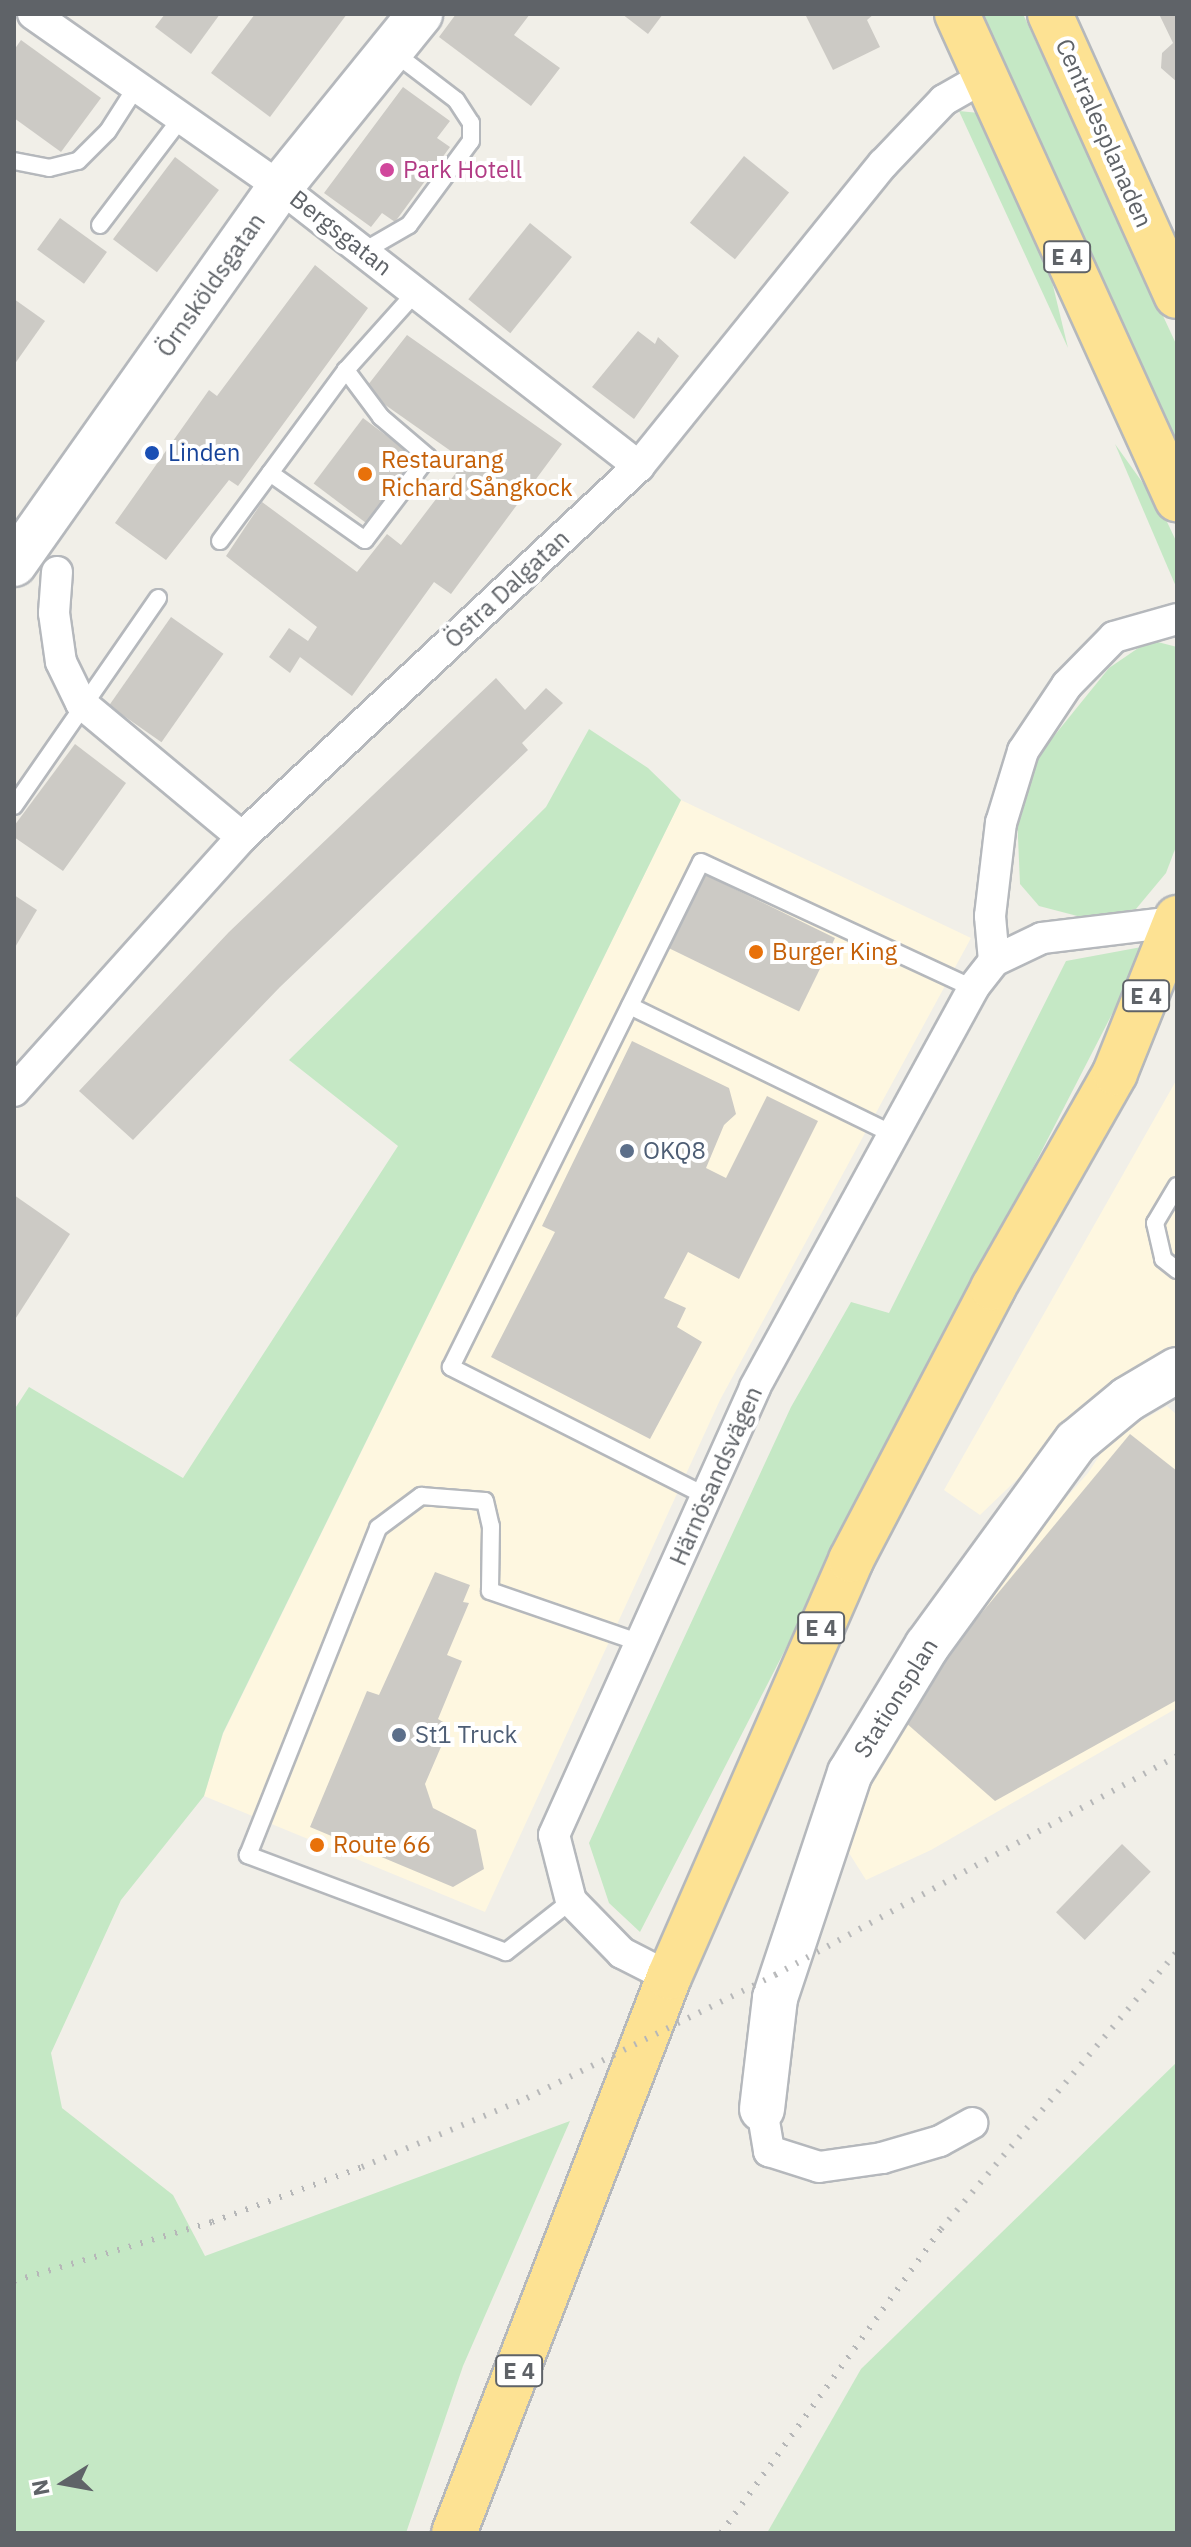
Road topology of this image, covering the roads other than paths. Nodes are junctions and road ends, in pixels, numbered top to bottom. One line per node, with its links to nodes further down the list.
1 (23, 14): 6 (lane)
2 (33, 14): 9 (street, Bergsgatan)
3 (420, 14): 7 (street, Örnsköldsgatan)
4 (957, 14): 8 (highway, E 4)
5 (1050, 14): 16 (highway, Centralesplanaden)
6 (14, 23)
7 (392, 51): 12 (street, Örnsköldsgatan); 14 (lane)
8 (986, 76): 18 (street, Östra Dalgatan); 20 (highway, E 4)
9 (135, 89): 10 (street, Bergsgatan); 11 (lane)
10 (179, 121): 12 (street, Bergsgatan); 13 (lane)
11 (14, 161)
12 (280, 187): 14 (street, Bergsgatan); 22 (street, Örnsköldsgatan)
13 (100, 225)
14 (364, 251): 15 (street, Bergsgatan)
15 (416, 292): 17 (lane); 18 (street, Bergsgatan)
16 (1177, 296)
17 (346, 370): 19 (lane); 19 (lane)
18 (639, 466): 28 (street, Östra Dalgatan)
19 (270, 473): 21 (lane)
20 (1177, 499)
21 (220, 541)
22 (14, 564)
23 (57, 572): 26 (street)
24 (158, 598): 26 (lane)
25 (1177, 619): 30 (street)
26 (81, 703): 27 (lane); 28 (street)
27 (14, 806)
28 (242, 837): 35 (street, Östra Dalgatan)
29 (1176, 920): 30 (street, Härnösandsvägen); 34 (highway, E 4)
30 (994, 961): 31 (street, Härnösandsvägen)
31 (973, 988): 33 (lane); 36 (street, Härnösandsvägen)
32 (1177, 997): 34 (highway, E 4)
33 (630, 1006): 36 (lane); 40 (lane)
34 (1115, 1073): 43 (highway, E 4)
35 (20, 1074)
36 (896, 1136): 40 (street, Härnösandsvägen)
37 (1177, 1186): 38 (lane)
38 (1177, 1270)
39 (1177, 1370): 44 (street, Stationsplan)
40 (706, 1496): 41 (street, Härnösandsvägen)
41 (641, 1643): 42 (street, Härnösandsvägen); 42 (lane)
42 (571, 1901): 43 (street, Härnösandsvägen)
43 (669, 1977): 46 (highway, E 4)
44 (762, 2109): 45 (street)
45 (972, 2123)
46 (454, 2533)

